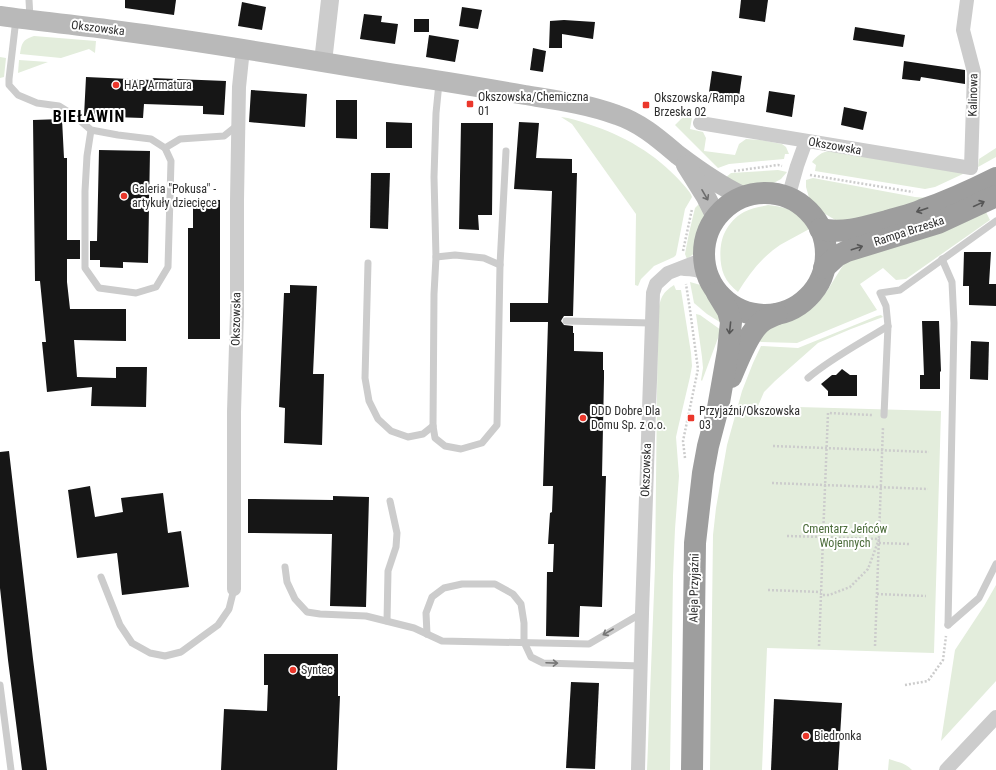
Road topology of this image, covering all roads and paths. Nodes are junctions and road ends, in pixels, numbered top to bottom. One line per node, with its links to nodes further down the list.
1 (29, 0): 4 (lane)
2 (330, 0): 6 (street)
3 (967, 0): 15 (street, Kalinowa)
4 (16, 18): 5 (main road, Okszowska); 10 (lane)
5 (242, 49): 6 (main road, Okszowska); 9 (street, Okszowska)
6 (323, 62): 7 (main road, Okszowska)
7 (440, 80): 14 (main road, Okszowska); 23 (lane)
8 (700, 123): 11 (street, Okszowska)
9 (239, 124): 12 (lane); 55 (street, Okszowska)
10 (91, 130): 12 (lane); 12 (lane)
11 (806, 141): 15 (street, Okszowska); 19 (street)
12 (165, 148)
13 (506, 151): 26 (lane)
14 (680, 156): 18 (main road, Okszowska); 20 (main road, Okszowska, one-way to 20)
15 (971, 168)
16 (996, 178): 22 (highway, Rampa Brzeska, one-way to 22)
17 (996, 196): 28 (highway, Rampa Brzeska, one-way to 17)
18 (744, 197): 19 (highway); 20 (highway)
19 (788, 198): 22 (highway)
20 (716, 218): 27 (highway)
21 (996, 222): 24 (lane)
22 (820, 229): 28 (highway)
23 (436, 257): 26 (lane); 37 (lane)
24 (942, 259): 33 (lane); 62 (lane)
25 (368, 263): 37 (lane)
26 (500, 265): 37 (lane)
27 (705, 267): 29 (highway); 32 (street, Okszowska)
28 (824, 268): 30 (highway)
29 (717, 293): 30 (highway); 35 (highway, Aleja Przyjaźni, one-way to 35)
30 (777, 314): 35 (highway, Aleja Przyjaźni)
31 (566, 321): 32 (lane)
32 (651, 323): 60 (street, Okszowska)
33 (888, 326): 34 (lane); 36 (lane)
34 (808, 378)
35 (718, 408): 73 (highway, Aleja Przyjaźni)
36 (884, 415): 39 (path); 40 (path)
37 (433, 426)
38 (773, 446): 39 (path)
39 (826, 448): 40 (path); 43 (path)
40 (882, 450): 41 (path); 44 (path)
41 (929, 452)
42 (772, 483): 43 (path)
43 (825, 485): 44 (path); 48 (path)
44 (881, 487): 45 (path); 49 (path)
45 (928, 489)
46 (390, 501): 61 (lane)
47 (787, 536): 48 (path)
48 (823, 537): 49 (path); 57 (path)
49 (879, 539): 50 (path); 57 (path)
50 (879, 543): 51 (path); 58 (path)
51 (909, 544)
52 (996, 564): 62 (lane)
53 (285, 567): 61 (lane)
54 (101, 577): 55 (lane)
55 (234, 588)
56 (768, 590): 57 (path)
57 (821, 594): 65 (path)
58 (877, 594): 59 (path); 66 (path)
59 (926, 596)
60 (642, 613): 64 (lane, one-way to 64); 67 (street, Okszowska)
61 (386, 621): 63 (lane)
62 (948, 625): 69 (path)
63 (426, 634): 64 (lane); 64 (lane)
64 (524, 642): 67 (lane, one-way to 67)
65 (819, 646)
66 (875, 646)
67 (641, 666): 72 (street, Okszowska)
68 (0, 685): 71 (lane)
69 (905, 685)
70 (996, 717): 74 (street)
71 (11, 770)
72 (638, 770)
73 (692, 770)
74 (946, 770)

